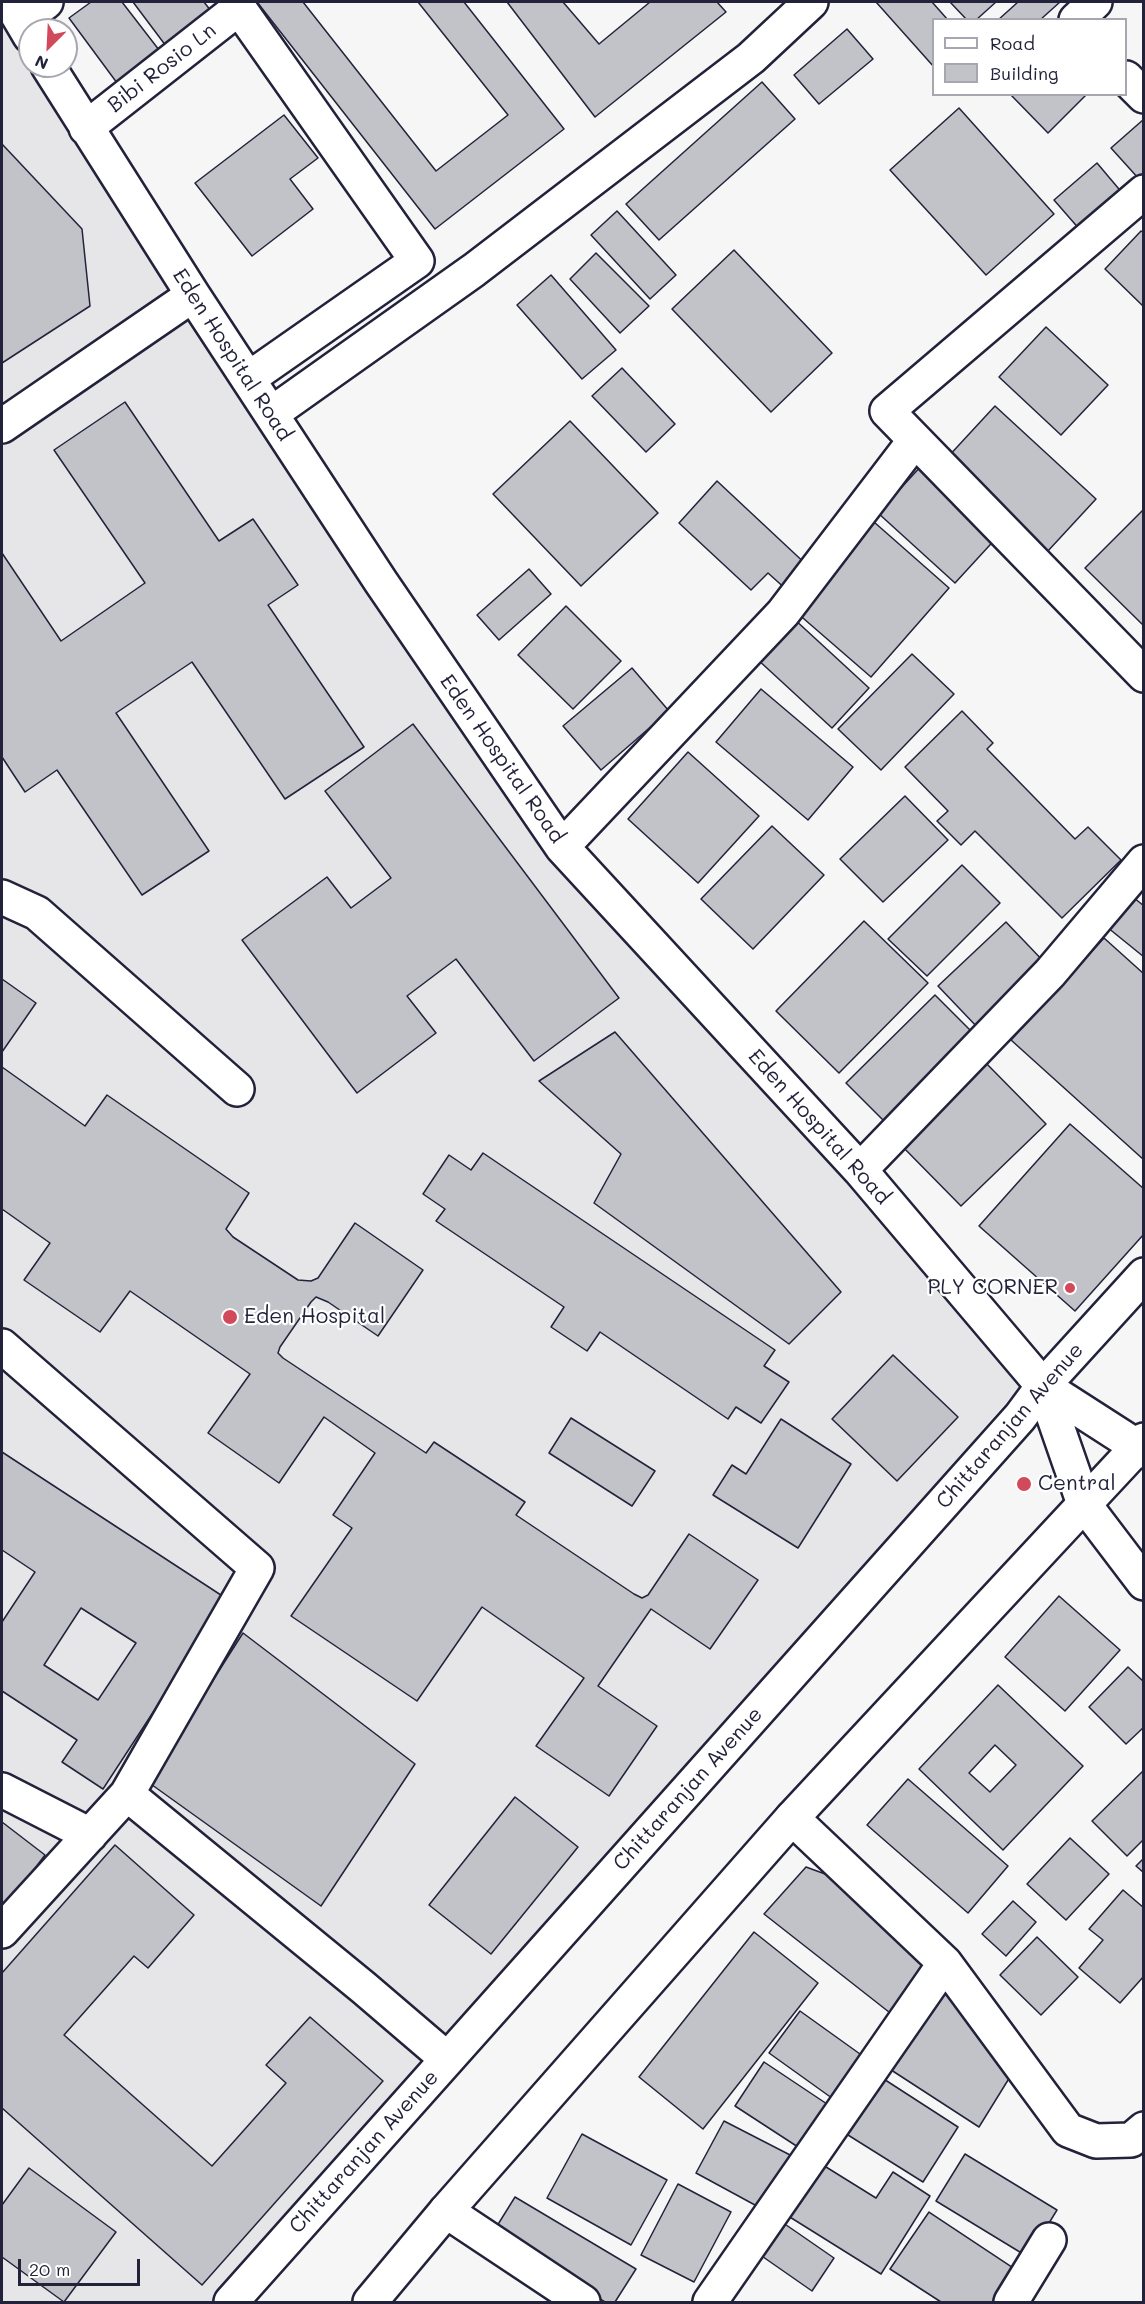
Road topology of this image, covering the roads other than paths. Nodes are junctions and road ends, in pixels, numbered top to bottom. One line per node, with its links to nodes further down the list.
1 (811, 2): 11 (street)
2 (1095, 2): 3 (street)
3 (1078, 18)
4 (55, 78): 7 (street, Eden Hospital Road)
5 (1127, 80): 6 (street)
6 (1143, 96)
7 (86, 128): 9 (street, Eden Hospital Road); 10 (street, Bibi Rosio Ln)
8 (1143, 192): 13 (street)
9 (193, 296): 10 (street, Eden Hospital Road); 12 (street)
10 (248, 379): 11 (street, Eden Hospital Road)
11 (271, 414): 15 (street, Eden Hospital Road)
12 (2, 426)
13 (915, 440): 14 (street); 15 (street)
14 (1143, 675)
15 (562, 847): 19 (street, Eden Hospital Road)
16 (1143, 862): 19 (street)
17 (2, 897): 18 (street)
18 (237, 1089)
19 (860, 1170): 22 (street, Eden Hospital Road)
20 (1143, 1275): 22 (street, Chittaranjan Avenue)
21 (3, 1350): 27 (street)
22 (1043, 1386): 23 (street); 24 (street); 32 (street, Chittaranjan Avenue)
23 (1141, 1446): 24 (street)
24 (1084, 1504): 25 (street); 28 (street)
25 (1143, 1583)
26 (2, 1790): 29 (street)
27 (127, 1794): 29 (street); 32 (street)
28 (792, 1818): 31 (street); 34 (street)
29 (90, 1835): 30 (street)
30 (2, 1931)
31 (945, 1963): 33 (street); 39 (street)
32 (447, 2059): 36 (street, Chittaranjan Avenue)
33 (1143, 2128)
34 (446, 2211): 37 (street); 38 (street)
35 (1049, 2240): 40 (street)
36 (231, 2302)
37 (370, 2302)
38 (583, 2302)
39 (711, 2302)
40 (1011, 2302)

